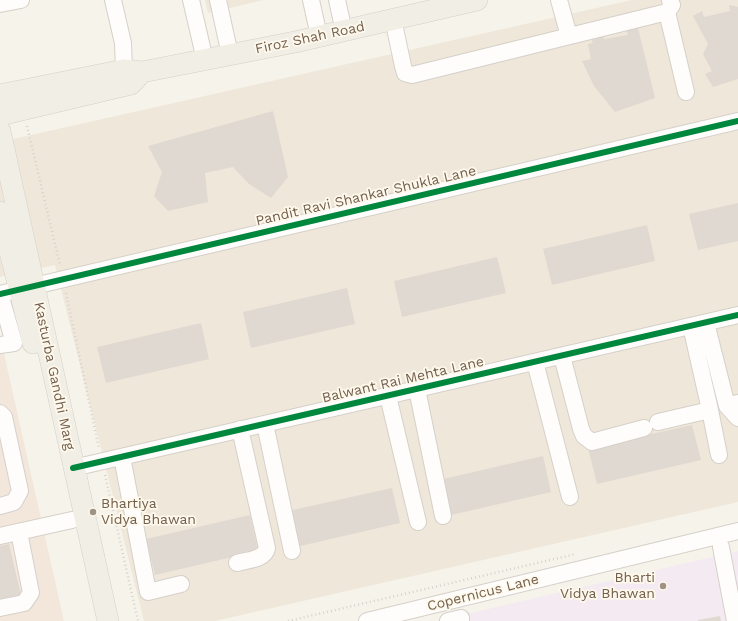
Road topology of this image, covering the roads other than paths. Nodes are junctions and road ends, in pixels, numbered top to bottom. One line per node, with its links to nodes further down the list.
1 (21, 0): 9 (street)
2 (113, 0): 18 (street)
3 (191, 0): 17 (street)
4 (218, 0): 16 (street)
5 (311, 0): 14 (street)
6 (337, 0): 13 (street)
7 (477, 0): 10 (main road, Firoz Shah Road)
8 (559, 0): 15 (street)
9 (0, 4)
10 (430, 5): 12 (main road, Firoz Shah Road)
11 (669, 6): 15 (street); 19 (street)
12 (393, 19): 13 (main road, Firoz Shah Road); 15 (street)
13 (344, 31): 14 (main road, Firoz Shah Road)
14 (319, 36): 16 (main road, Firoz Shah Road)
15 (569, 36)
16 (230, 55): 17 (main road, Firoz Shah Road)
17 (205, 60): 18 (main road, Firoz Shah Road)
18 (133, 71): 20 (main road, Firoz Shah Road); 21 (main road)
19 (686, 92)
20 (0, 95)
21 (0, 115)
22 (738, 121): 25 (street, Pandit Ravi Shankar Shukla Lane)
23 (0, 131): 25 (main road, Kasturba Gandhi Marg)
24 (0, 212): 25 (main road, Kasturba Gandhi Marg)
25 (28, 287): 26 (street, Pandit Ravi Shankar Shukla Lane); 44 (main road, Kasturba Gandhi Marg); 48 (main road, Kasturba Gandhi Marg)
26 (0, 294): 29 (street)
27 (738, 315): 28 (street, Balwant Rai Mehta Lane)
28 (698, 324): 30 (street, Balwant Rai Mehta Lane); 34 (street); 35 (street)
29 (0, 345)
30 (562, 356): 31 (street, Balwant Rai Mehta Lane); 40 (street)
31 (535, 362): 32 (street, Balwant Rai Mehta Lane); 45 (street)
32 (417, 389): 33 (street, Balwant Rai Mehta Lane); 47 (street)
33 (388, 396): 39 (street, Balwant Rai Mehta Lane); 49 (street)
34 (732, 405): 37 (street)
35 (710, 410): 38 (street); 42 (street)
36 (0, 413): 46 (street)
37 (738, 418)
38 (658, 422)
39 (265, 424): 41 (street, Balwant Rai Mehta Lane); 54 (street)
40 (644, 428)
41 (240, 429): 43 (street, Balwant Rai Mehta Lane); 55 (street)
42 (719, 455)
43 (122, 456): 44 (street, Balwant Rai Mehta Lane); 56 (street)
44 (73, 468): 59 (main road, Kasturba Gandhi Marg)
45 (570, 497)
46 (0, 506)
47 (443, 516)
48 (72, 520): 51 (street); 58 (main road, Kasturba Gandhi Marg)
49 (418, 522)
50 (738, 531): 60 (street, Copernicus Lane)
51 (19, 532): 52 (street); 57 (street)
52 (0, 536)
53 (721, 547): 61 (street)
54 (292, 551)
55 (237, 563)
56 (181, 584)
57 (0, 608)
58 (94, 621)
59 (108, 621)
60 (367, 621)
61 (735, 621)

